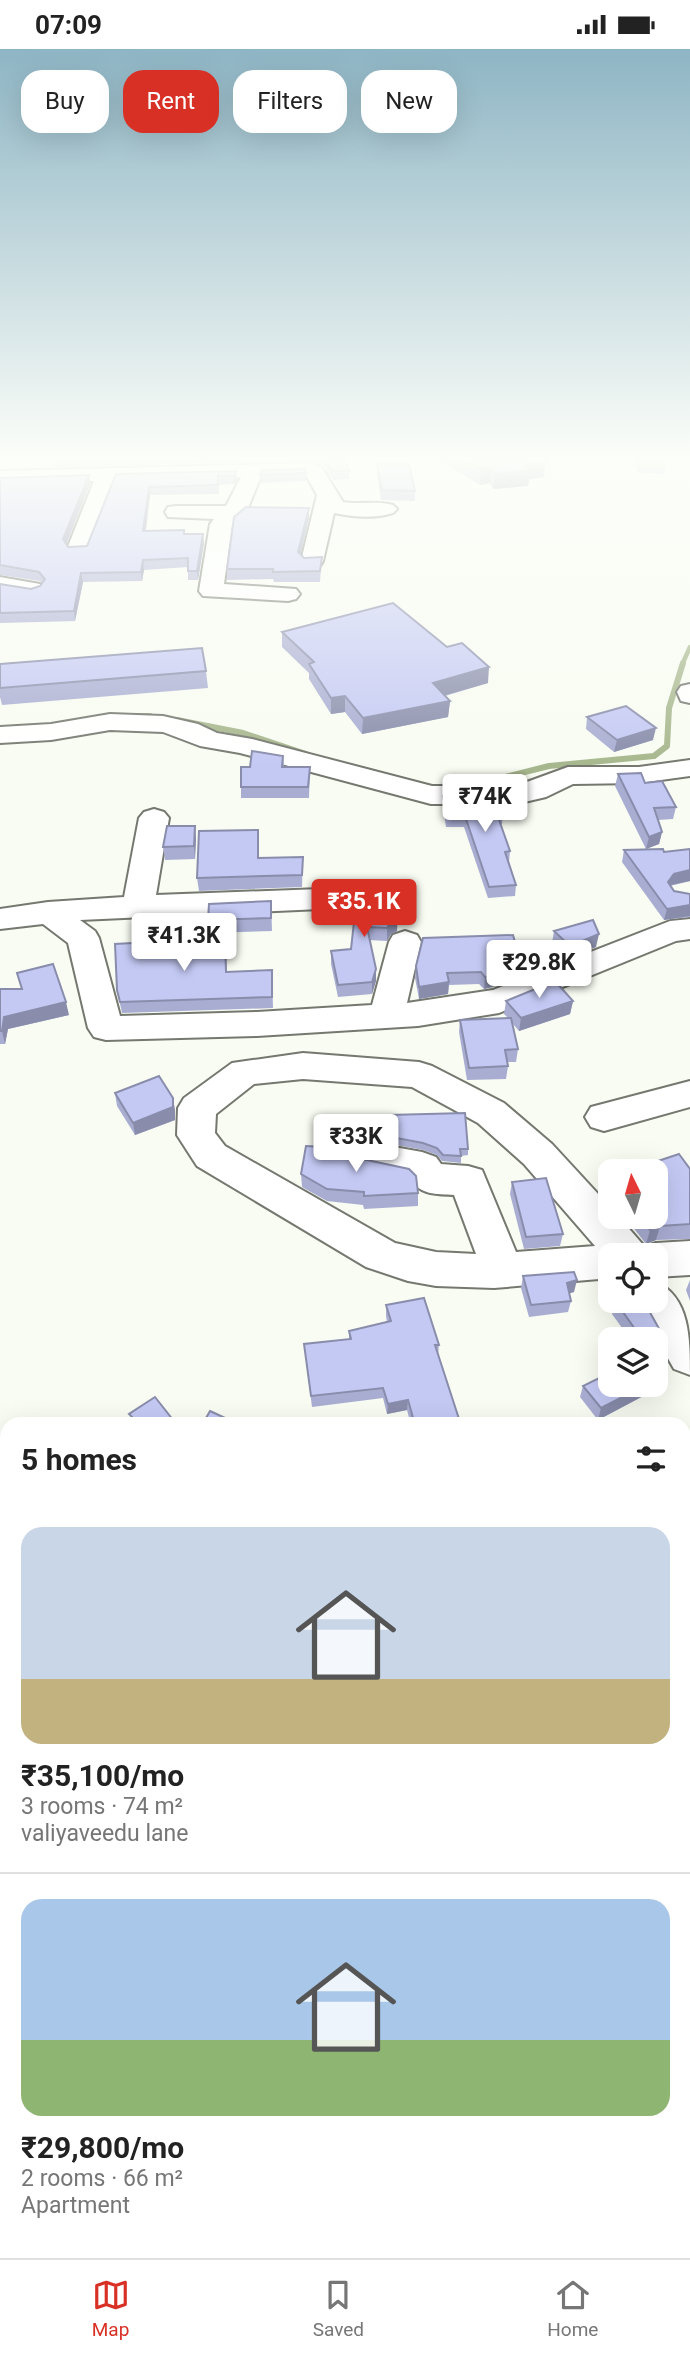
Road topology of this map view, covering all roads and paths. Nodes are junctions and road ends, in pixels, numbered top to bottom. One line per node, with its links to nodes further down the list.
1 (215, 561): 4 (street)
2 (0, 584): 3 (street)
3 (32, 589)
4 (288, 594)
5 (0, 735): 6 (street)
6 (690, 769)
7 (155, 818): 9 (street)
8 (321, 899): 9 (street)
9 (138, 907): 10 (street)
10 (48, 912): 11 (street); 14 (street)
11 (0, 919)
12 (690, 929): 14 (street)
13 (405, 942): 14 (street)
14 (387, 1014)
15 (690, 1094): 16 (street)
16 (604, 1117)
17 (345, 1152): 22 (street)
18 (617, 1243): 22 (street)
19 (690, 1258): 20 (street)
20 (668, 1259)
21 (598, 1262): 22 (street)
22 (502, 1269)
23 (664, 1313): 24 (street)
24 (690, 1356)

